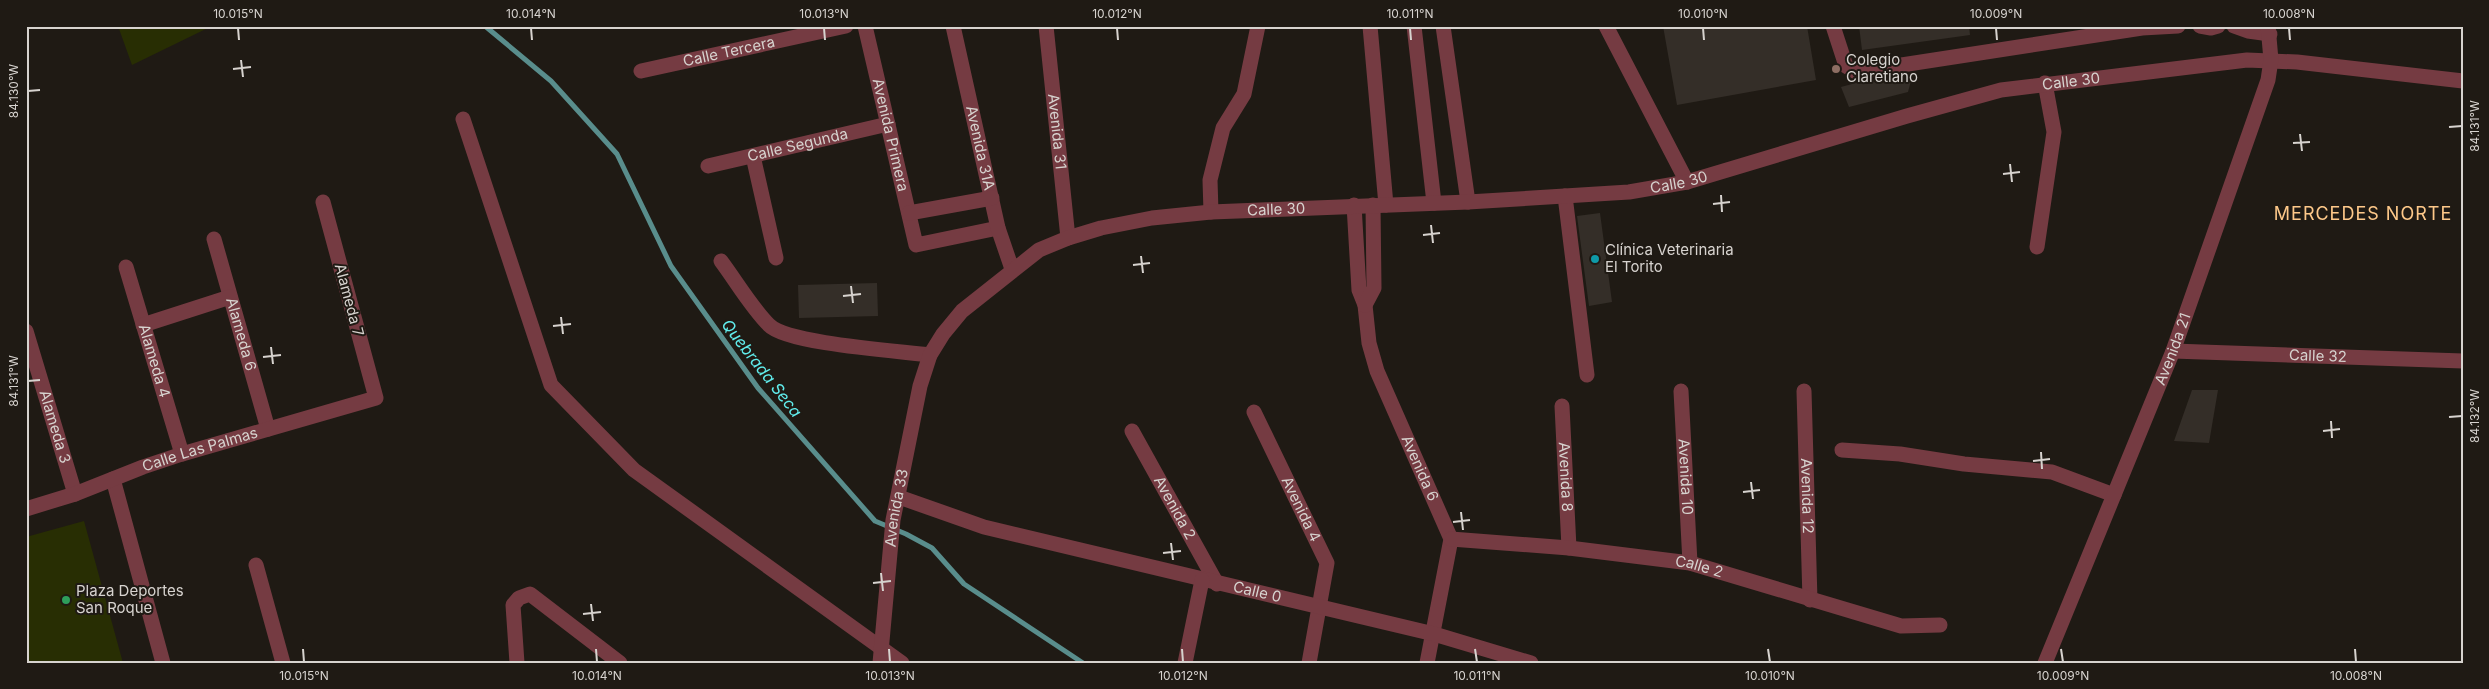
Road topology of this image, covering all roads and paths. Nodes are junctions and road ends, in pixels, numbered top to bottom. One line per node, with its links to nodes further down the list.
1 (846, 26): 17 (street, Calle Tercera)
2 (865, 26): 21 (street, Avenida Primera)
3 (953, 26): 26 (street, Avenida 31A)
4 (1046, 26): 35 (street, Avenida 31)
5 (1258, 26): 32 (street)
6 (1370, 26): 31 (street, Avenida 6)
7 (1414, 26): 29 (street)
8 (1443, 26): 28 (street)
9 (1606, 26): 24 (street)
10 (1833, 26): 11 (street)
11 (2178, 26)
12 (2200, 26): 13 (street)
13 (2218, 26)
14 (2234, 26): 15 (street)
15 (2269, 30): 16 (street, Avenida 21)
16 (2271, 60): 18 (street, Calle 30); 19 (street, Calle 30); 46 (street, Avenida 21)
17 (641, 71)
18 (2463, 81)
19 (2045, 83): 24 (street, Calle 30); 37 (street)
20 (463, 119): 73 (street)
21 (888, 124): 22 (street, Calle Segunda); 33 (street, Avenida Primera)
22 (753, 156): 23 (street, Calle Segunda); 38 (street)
23 (708, 166)
24 (1687, 182): 25 (street, Calle 30)
25 (1565, 196): 28 (street, Calle 30); 49 (street)
26 (992, 198): 33 (street); 34 (street, Avenida 31A)
27 (323, 202): 52 (street, Alameda 7)
28 (1468, 202): 29 (street, Calle 30)
29 (1434, 203): 31 (street, Calle 30)
30 (1354, 205): 31 (street, Calle 30); 32 (street, Calle 30); 43 (street, Avenida 6)
31 (1380, 205): 43 (street, Avenida 6)
32 (1211, 212): 35 (street, Calle 30)
33 (909, 213): 34 (street, Avenida Primera)
34 (998, 228): 41 (street, Avenida 31A)
35 (1068, 238): 41 (street, Calle 30)
36 (214, 239): 42 (street, Alameda 6)
37 (2037, 248)
38 (776, 258)
39 (721, 261): 47 (street)
40 (126, 266): 44 (street, Alameda 4)
41 (1012, 270): 47 (street, Calle 30)
42 (230, 296): 44 (street); 55 (street, Alameda 6)
43 (1365, 305): 64 (street, Avenida 6)
44 (143, 324): 58 (street, Alameda 4)
45 (26, 331): 60 (street, Alameda 3)
46 (2172, 351): 48 (street, Calle 32); 61 (street, Avenida 21)
47 (930, 355): 62 (street, Avenida 33)
48 (2463, 361)
49 (1587, 375)
50 (1681, 391): 66 (street, Avenida 10)
51 (1804, 391): 69 (street, Avenida 12)
52 (376, 398): 55 (street, Calle Las Palmas)
53 (1562, 406): 65 (street, Avenida 8)
54 (1254, 412): 70 (street, Avenida 4)
55 (268, 429): 58 (street, Calle Las Palmas)
56 (1132, 431): 68 (street, Avenida 2)
57 (1842, 450): 61 (street)
58 (182, 454): 59 (street, Calle Las Palmas)
59 (113, 479): 60 (street, Calle Las Palmas); 74 (street)
60 (75, 494): 63 (street, Calle Las Palmas)
61 (2114, 495): 84 (street, Avenida 21)
62 (899, 497): 68 (street, Calle 0); 73 (street, Avenida 33)
63 (26, 509)
64 (1451, 538): 65 (street, Calle 2); 72 (street)
65 (1569, 548): 66 (street, Calle 2)
66 (1690, 564): 69 (street, Calle 2)
67 (256, 565): 75 (street)
68 (1209, 582): 70 (street, Calle 0); 80 (street)
69 (1810, 600): 71 (street, Calle 2)
70 (1320, 608): 72 (street, Calle 0); 81 (street, Avenida 4)
71 (1940, 625)
72 (1434, 634): 82 (street); 83 (street, Calle 0)
73 (880, 647): 78 (street, Avenida 33); 79 (street)
74 (163, 663)
75 (283, 663)
76 (517, 663): 77 (street)
77 (620, 663)
78 (880, 663)
79 (902, 663)
80 (1185, 663)
81 (1309, 663)
82 (1428, 663)
83 (1530, 663)
84 (2045, 663)

